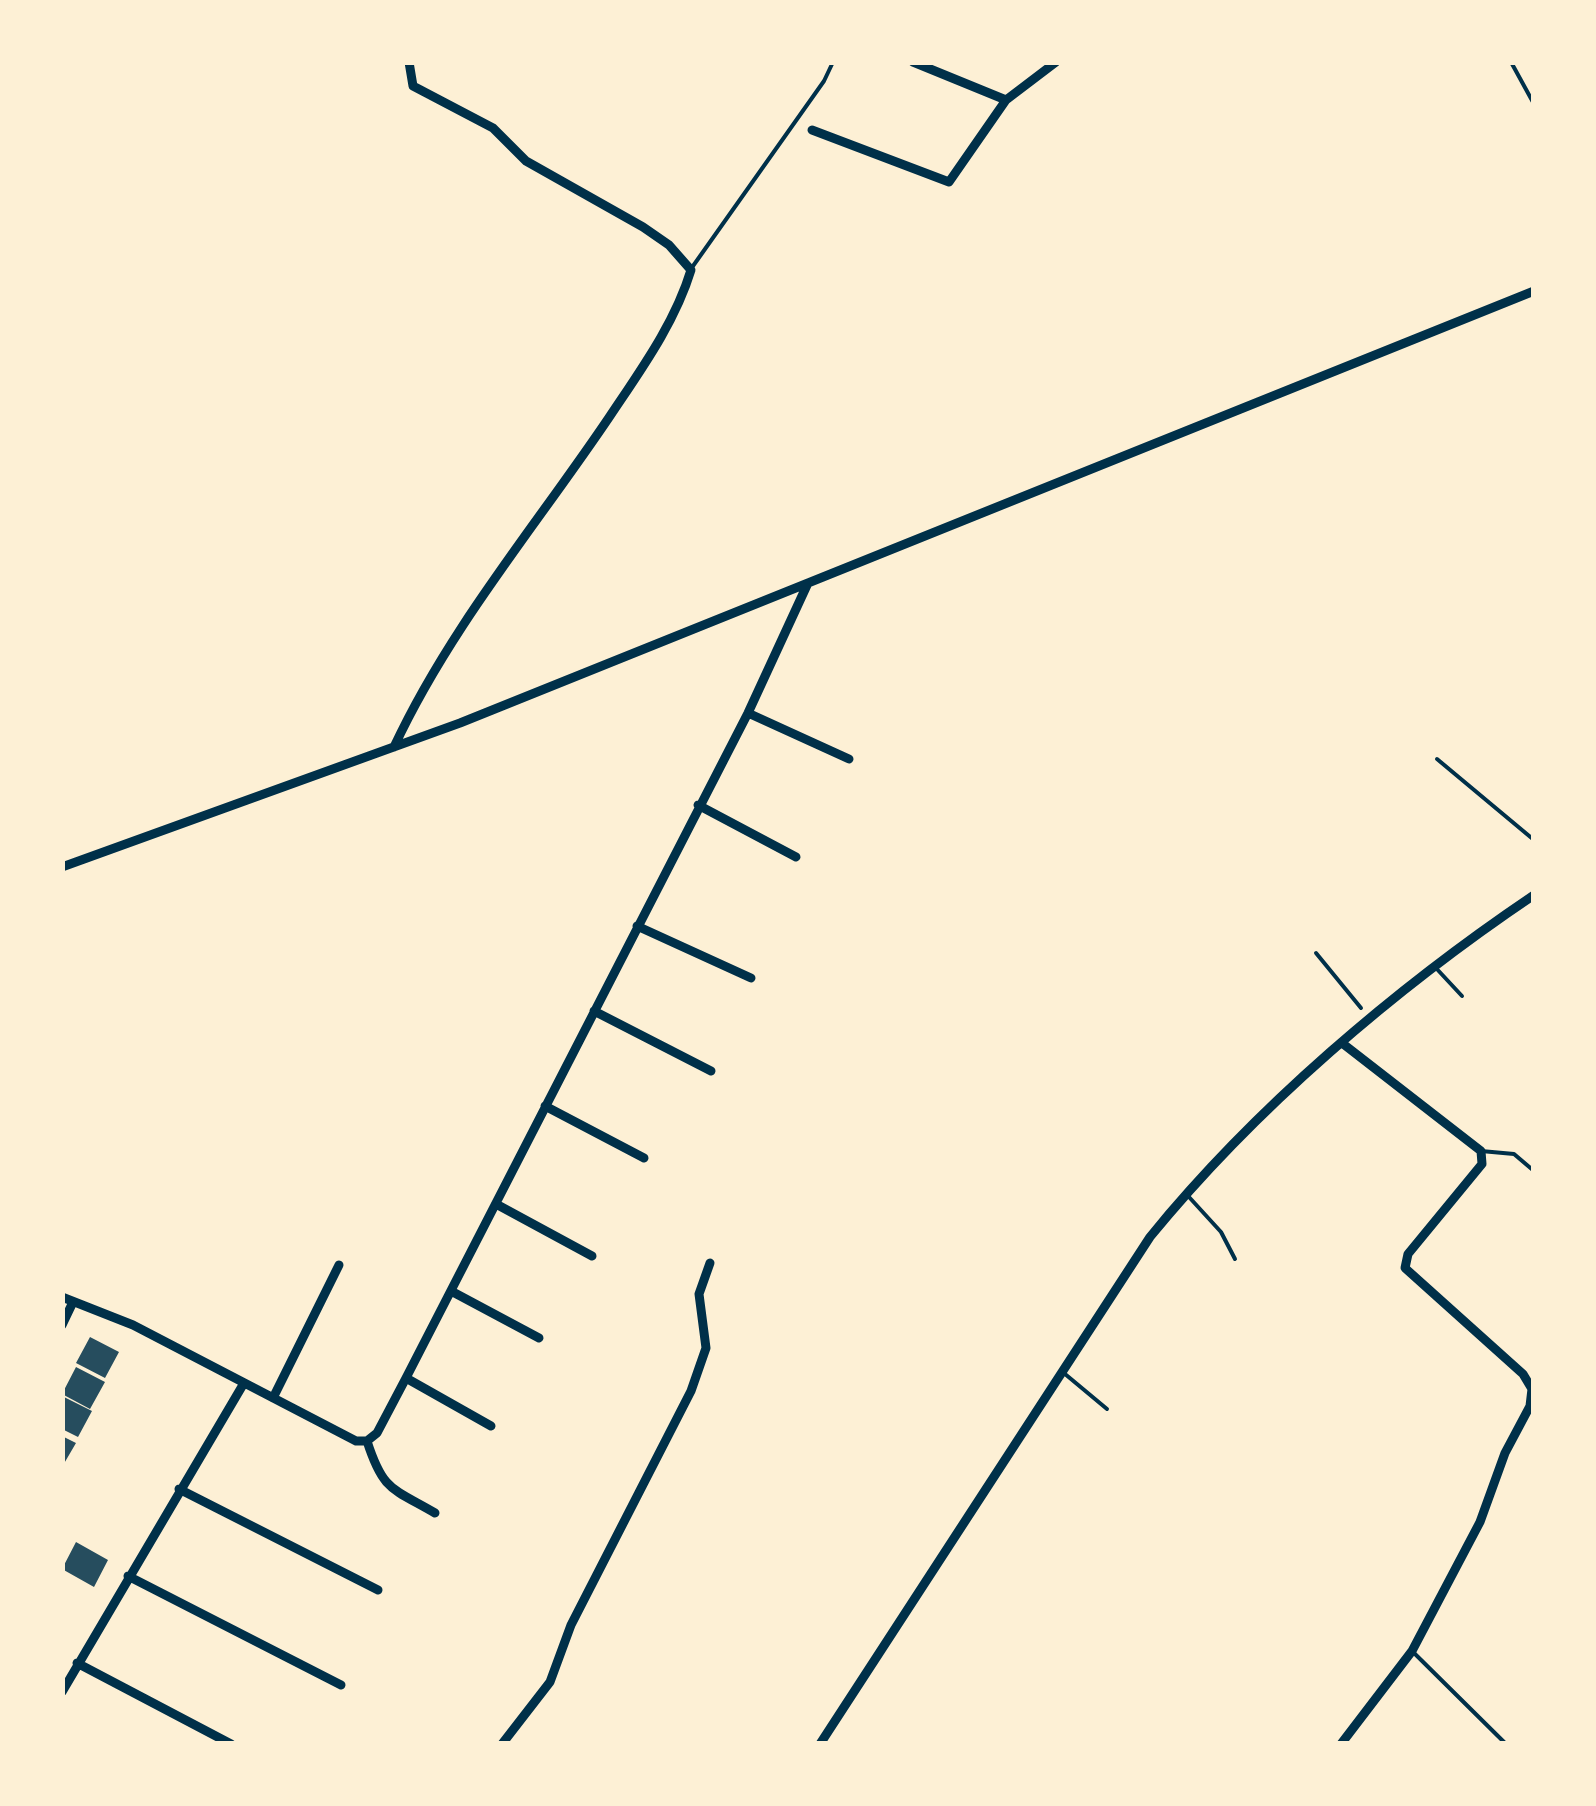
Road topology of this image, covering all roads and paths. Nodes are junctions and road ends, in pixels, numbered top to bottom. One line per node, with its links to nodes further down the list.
1 (409, 62): 9 (street)
2 (832, 62): 9 (lane)
3 (913, 62): 6 (street)
4 (1056, 62): 6 (street)
5 (1511, 62): 7 (lane)
6 (1006, 100): 8 (street)
7 (1534, 104)
8 (812, 130)
9 (690, 270): 13 (street)
10 (1534, 292): 11 (street)
11 (808, 584): 12 (street); 13 (street)
12 (748, 714): 14 (street); 16 (street)
13 (394, 747): 19 (street)
14 (848, 760)
15 (1437, 760): 17 (lane)
16 (698, 806): 18 (street); 21 (street)
17 (1534, 840)
18 (796, 857)
19 (62, 867)
20 (1534, 895): 23 (street)
21 (637, 926): 24 (street); 26 (street)
22 (1316, 953): 27 (path)
23 (1434, 967): 25 (lane); 27 (street)
24 (751, 978)
25 (1462, 996)
26 (594, 1011): 29 (street); 30 (street)
27 (1369, 1020): 28 (street)
28 (1342, 1043): 31 (street); 34 (street)
29 (710, 1070)
30 (545, 1106): 32 (street); 35 (street)
31 (1481, 1151): 33 (lane); 55 (street)
32 (644, 1158)
33 (1534, 1172)
34 (1186, 1194): 37 (lane); 44 (street)
35 (496, 1204): 36 (street); 40 (street)
36 (592, 1256)
37 (1235, 1259)
38 (710, 1262): 60 (street)
39 (340, 1265): 47 (street)
40 (451, 1291): 43 (street); 45 (street)
41 (68, 1300): 42 (street); 46 (street)
42 (62, 1325)
43 (539, 1338)
44 (1061, 1372): 48 (lane); 61 (street)
45 (406, 1378): 49 (street); 50 (street)
46 (244, 1382): 47 (street); 51 (street)
47 (273, 1398): 50 (street)
48 (1107, 1409)
49 (492, 1426)
50 (368, 1441): 52 (street)
51 (179, 1489): 53 (street); 54 (street)
52 (435, 1513)
53 (128, 1576): 56 (street); 57 (street)
54 (378, 1590)
55 (1412, 1651): 62 (street); 63 (lane)
56 (77, 1663): 58 (street); 59 (street)
57 (341, 1685)
58 (62, 1692)
59 (232, 1744)
60 (502, 1744)
61 (820, 1744)
62 (1341, 1744)
63 (1506, 1744)

